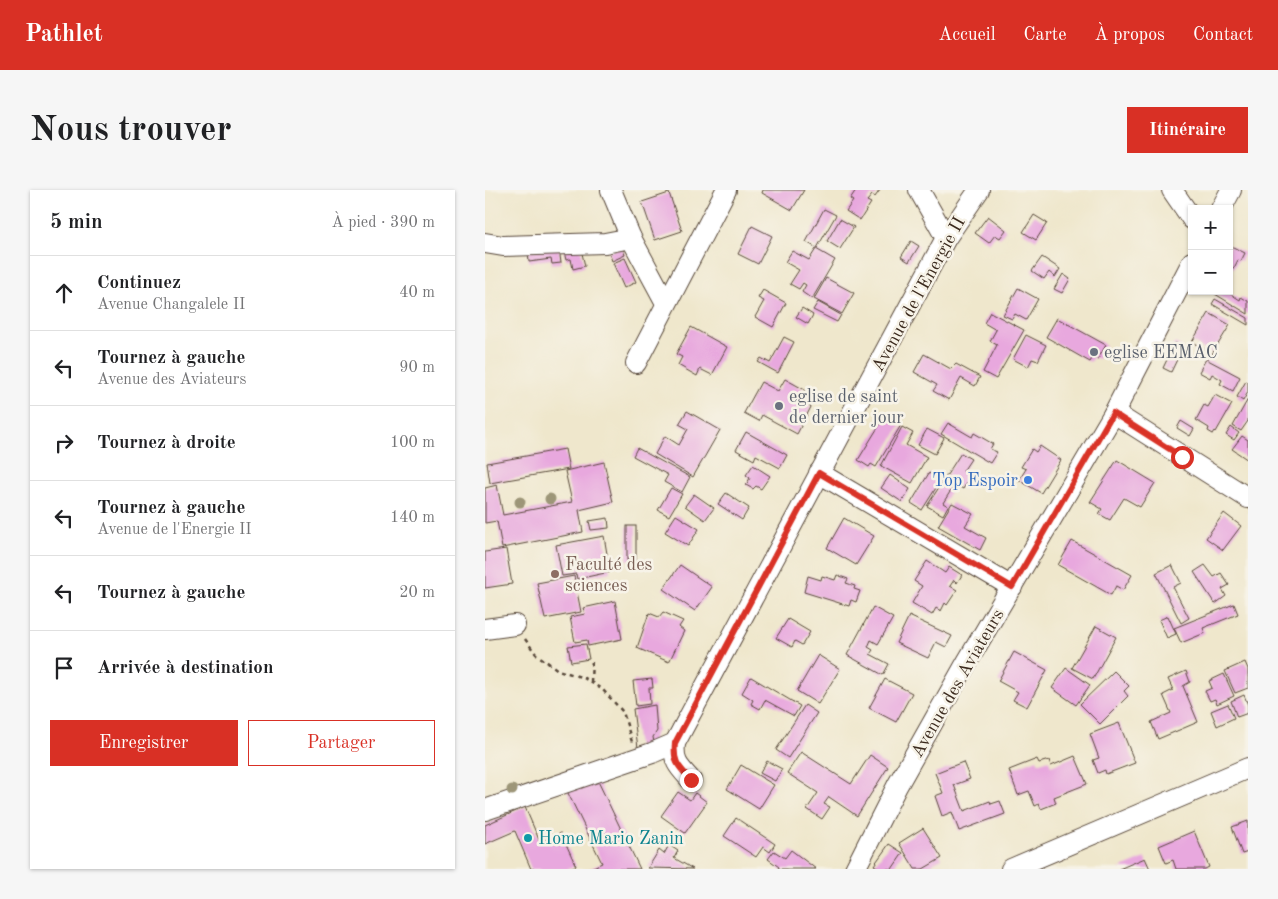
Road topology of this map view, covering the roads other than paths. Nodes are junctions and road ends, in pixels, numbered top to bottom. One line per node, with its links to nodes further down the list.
1 (611, 190): 9 (street)
2 (726, 190): 13 (street)
3 (919, 190): 10 (street)
4 (979, 190): 10 (street, Avenue de l'Energie II)
5 (1172, 190): 8 (street)
6 (1231, 190): 7 (street)
7 (1223, 205)
8 (1188, 213)
9 (631, 238): 11 (street); 13 (street)
10 (946, 238): 16 (street, Avenue de l'Energie II)
11 (485, 243)
12 (1188, 270): 15 (street, Avenue des Aviateurs)
13 (666, 303): 14 (street)
14 (636, 363)
15 (1113, 413): 17 (street); 18 (street, Avenue des Aviateurs)
16 (819, 473): 18 (street); 21 (street, Avenue de l'Energie II)
17 (1248, 498)
18 (1012, 587): 25 (street, Avenue des Aviateurs)
19 (515, 625): 20 (street)
20 (485, 628)
21 (675, 743): 23 (street); 24 (street)
22 (1248, 768): 26 (street)
23 (691, 780)
24 (485, 810)
25 (855, 869)
26 (1011, 869)

